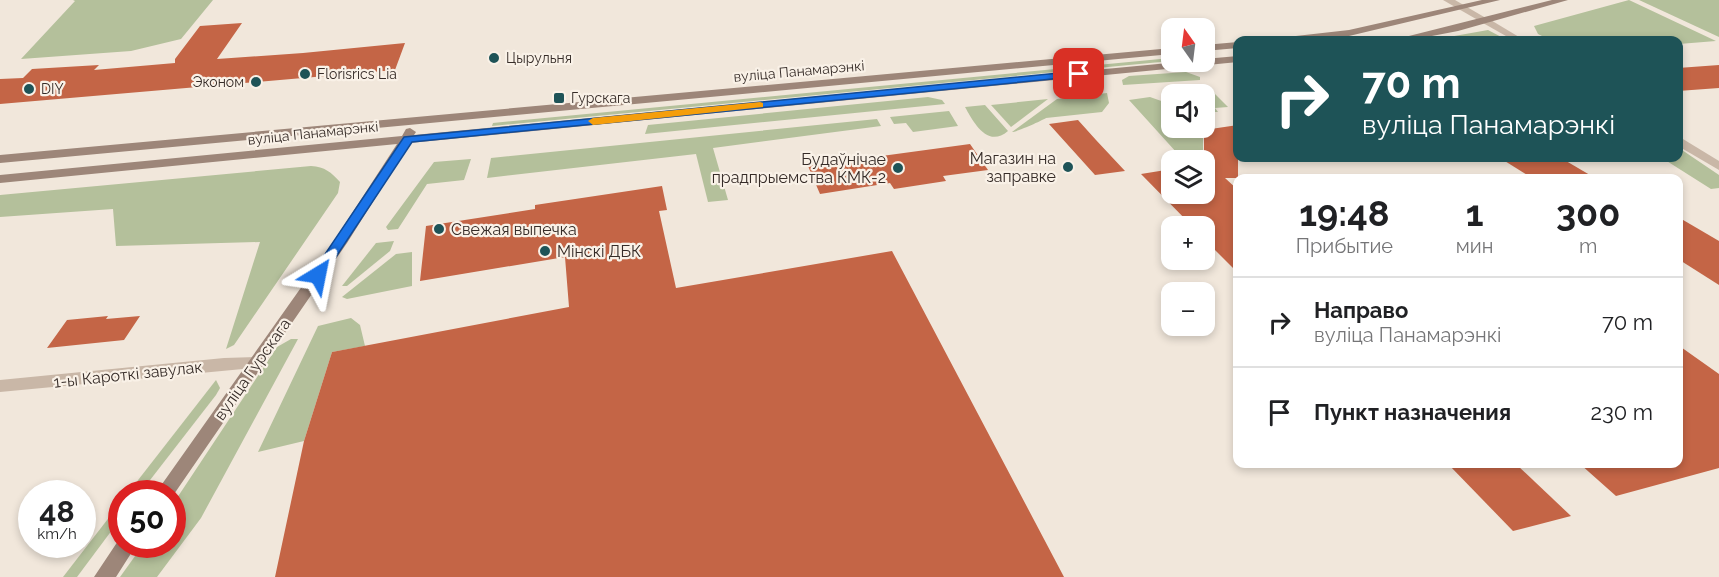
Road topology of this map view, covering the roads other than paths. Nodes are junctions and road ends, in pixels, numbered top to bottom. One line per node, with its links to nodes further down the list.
1 (1448, 0): 4 (street)
2 (1495, 0): 4 (main road)
3 (1563, 0): 5 (main road)
4 (1464, 8): 5 (street); 6 (main road)
5 (1486, 21): 7 (main road); 8 (street)
6 (1322, 36)
7 (1417, 36)
8 (1512, 36)
9 (1233, 45): 10 (main road)
10 (1215, 47)
11 (1161, 52): 13 (main road, вуліца Панамарэнкі)
12 (1233, 59): 14 (main road, вуліца Панамарэнкі)
13 (413, 121): 14 (main road, вуліца Гурскага); 16 (main road, вуліца Панамарэнкі)
14 (408, 139): 18 (main road, вуліца Панамарэнкі); 19 (main road, вуліца Гурскага)
15 (1683, 143): 17 (street)
16 (0, 159)
17 (1719, 166)
18 (0, 179)
19 (257, 363): 20 (street, 1-ы Кароткі завулак); 21 (main road, вуліца Гурскага)
20 (0, 386)
21 (174, 480)
22 (117, 558): 23 (main road)
23 (104, 577)

